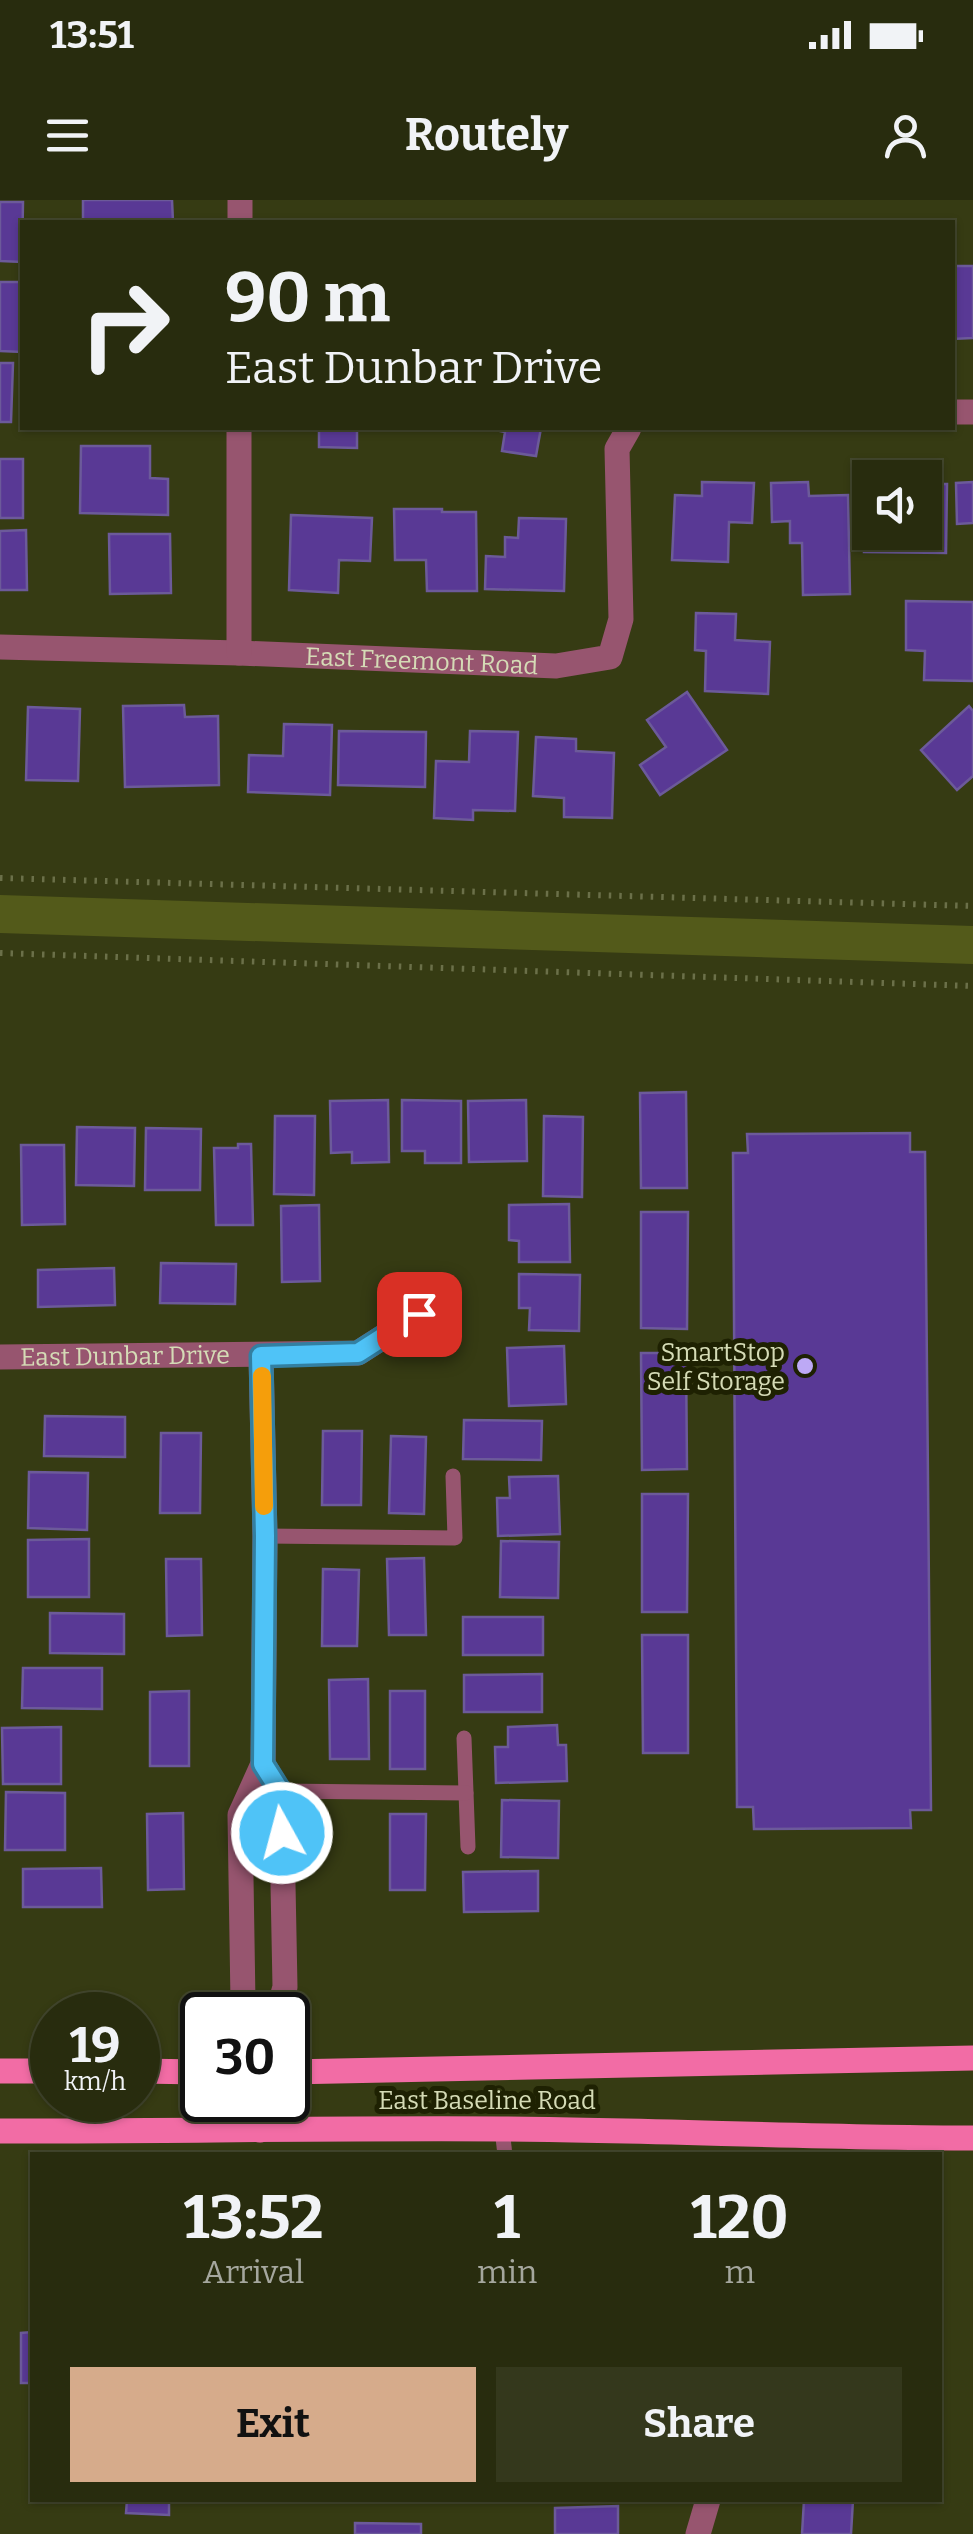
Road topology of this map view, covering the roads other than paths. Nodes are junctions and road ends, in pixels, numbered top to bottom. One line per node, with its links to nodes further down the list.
1 (239, 430): 4 (street)
2 (628, 430): 4 (street, East Freemont Road)
3 (0, 647): 4 (street, East Freemont Road)
4 (239, 653)
5 (419, 1314): 6 (street, East Dunbar Drive)
6 (261, 1356): 7 (street, East Dunbar Drive); 9 (street)
7 (0, 1358)
8 (454, 1476): 9 (lane)
9 (265, 1536): 11 (street)
10 (464, 1738): 13 (lane)
11 (263, 1764): 12 (street); 16 (street)
12 (280, 1791): 13 (lane); 15 (street)
13 (466, 1793): 14 (lane)
14 (468, 1847)
15 (283, 1881): 16 (street); 18 (street)
16 (240, 1882): 17 (street)
17 (242, 1992)
18 (283, 1992)
19 (973, 2058): 22 (main road, East Baseline Road)
20 (0, 2071): 21 (main road)
21 (30, 2071)
22 (310, 2072)
23 (260, 2122): 24 (main road)
24 (260, 2130): 25 (main road, East Baseline Road); 27 (main road, East Baseline Road)
25 (0, 2131)
26 (973, 2138): 27 (main road, East Baseline Road)
27 (504, 2142)
28 (707, 2502): 29 (street)
29 (698, 2534)

